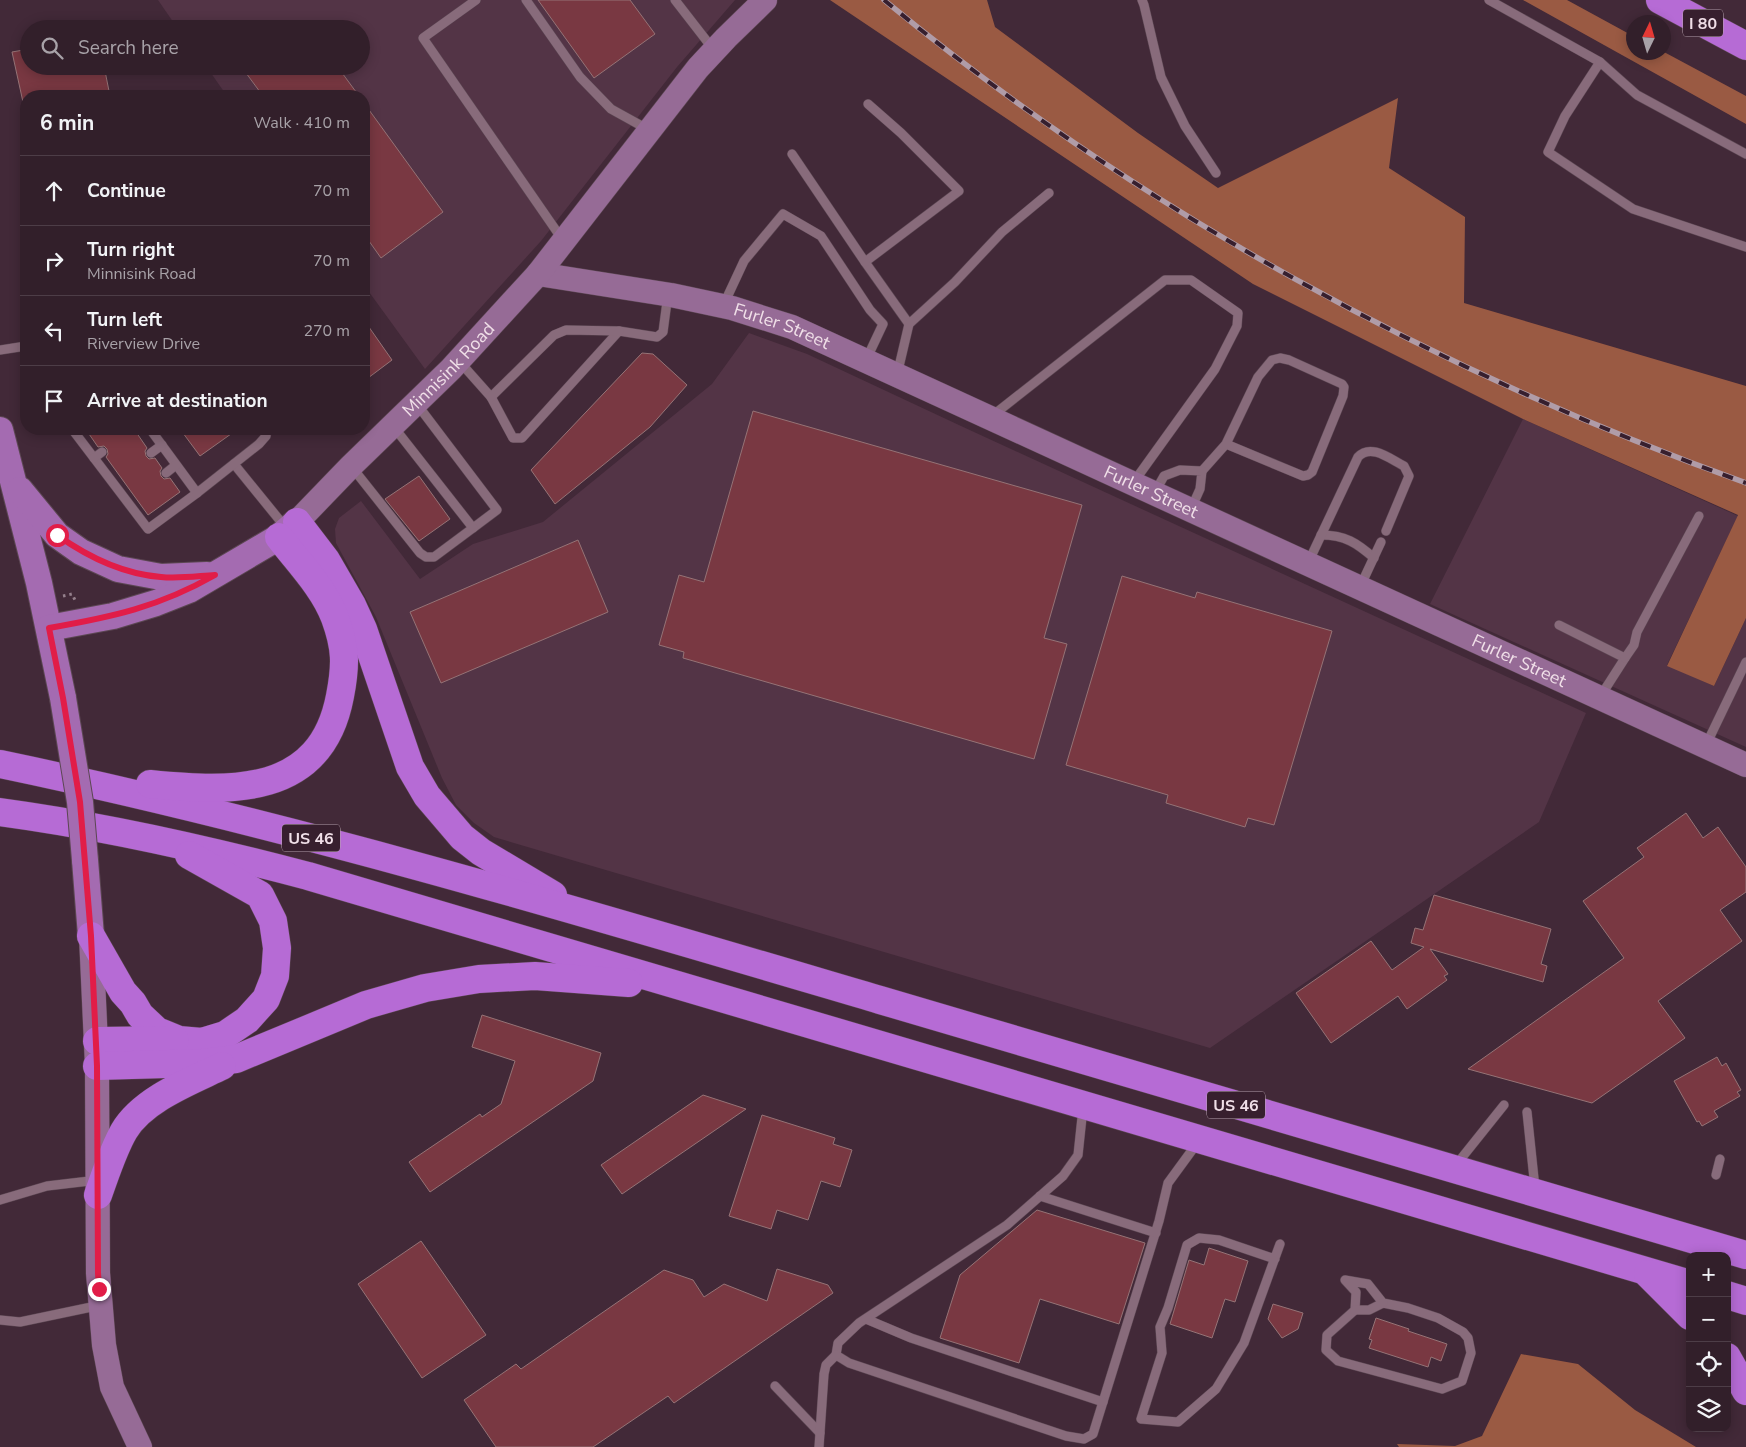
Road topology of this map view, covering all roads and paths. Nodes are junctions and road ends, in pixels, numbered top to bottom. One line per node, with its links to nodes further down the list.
1 (476, 0): 17 (lane)
2 (526, 0): 12 (lane)
3 (674, 0): 9 (lane)
4 (766, 0): 9 (street, Minnisink Road)
5 (1142, 0): 15 (lane)
6 (1489, 0): 10 (lane)
7 (1660, 0): 8 (highway, I 80)
8 (1746, 46)
9 (714, 51): 12 (street, Minnisink Road)
10 (1600, 62): 14 (lane); 18 (lane)
11 (868, 104): 19 (lane)
12 (649, 130): 17 (street, Minnisink Road)
13 (792, 154): 19 (lane)
14 (1746, 154)
15 (1216, 173)
16 (1049, 193): 23 (lane)
17 (563, 242): 20 (street, Minnisink Road)
18 (1746, 247)
19 (865, 262): 23 (lane)
20 (538, 274): 21 (street, Furler Street); 27 (street, Minnisink Road)
21 (668, 294): 22 (street, Furler Street); 24 (lane)
22 (722, 306): 28 (street, Furler Street); 28 (lane)
23 (909, 324): 29 (lane)
24 (619, 331): 30 (lane); 30 (lane)
25 (20, 347): 26 (lane)
26 (0, 350)
27 (458, 360): 30 (lane); 31 (street, Minnisink Road)
28 (866, 360): 29 (street, Furler Street)
29 (897, 375): 32 (street, Furler Street)
30 (491, 397)
31 (416, 404): 33 (street, Minnisink Road); 54 (lane)
32 (990, 417): 48 (street, Furler Street); 48 (lane)
33 (393, 426): 45 (street, Minnisink Road); 54 (lane)
34 (0, 430): 49 (main road)
35 (77, 435): 42 (lane)
36 (154, 435): 39 (lane)
37 (266, 435): 43 (lane)
38 (1226, 444): 38 (lane); 46 (lane)
39 (162, 445): 41 (lane); 44 (lane)
40 (102, 452): 42 (lane)
41 (151, 453)
42 (94, 458): 50 (lane)
43 (234, 464): 50 (lane); 55 (lane)
44 (176, 465): 47 (lane); 50 (lane)
45 (351, 466): 54 (lane); 55 (street, Minnisink Road)
46 (1202, 471): 51 (lane); 52 (lane)
47 (166, 473)
48 (1133, 483): 51 (street, Furler Street)
49 (15, 484): 61 (main road); 66 (main road)
50 (197, 493)
51 (1154, 493): 52 (street, Furler Street)
52 (1191, 510): 60 (street, Furler Street)
53 (1699, 516): 67 (lane)
54 (473, 528)
55 (287, 530): 61 (main road, Minnisink Road); 73 (highway); 76 (highway)
56 (1386, 531): 57 (lane)
57 (1322, 535): 59 (lane); 60 (lane)
58 (1381, 542): 59 (lane)
59 (1374, 558): 62 (lane)
60 (1308, 564): 62 (street, Furler Street)
61 (215, 575): 66 (main road, Minnisink Road)
62 (1360, 587): 69 (street, Furler Street)
63 (62, 596): 64 (path)
64 (77, 606)
65 (1559, 625): 67 (lane)
66 (49, 628): 77 (main road, bridge)
67 (1625, 658): 69 (lane)
68 (1746, 662): 70 (lane)
69 (1600, 698): 70 (street, Furler Street)
70 (1706, 746): 72 (street, Furler Street)
71 (0, 764): 73 (highway, US 46)
72 (1746, 765)
73 (34, 772): 76 (highway, US 46)
74 (0, 812): 75 (highway, US 46)
75 (164, 841): 78 (highway, US 46); 79 (highway)
76 (584, 914): 87 (highway, US 46)
77 (91, 936): 79 (highway); 80 (street)
78 (683, 987): 81 (highway); 82 (highway, US 46)
79 (179, 1040): 80 (highway)
80 (97, 1053): 81 (highway); 89 (street)
81 (236, 1059): 89 (highway)
82 (1083, 1105): 85 (highway, US 46); 91 (lane)
83 (1504, 1105): 87 (lane)
84 (1527, 1112): 90 (lane)
85 (1200, 1140): 93 (lane); 97 (highway, US 46)
86 (1720, 1159): 88 (lane)
87 (1453, 1169): 90 (highway, US 46)
88 (1716, 1175)
89 (98, 1187): 92 (lane); 102 (street)
90 (1536, 1193): 95 (highway, US 46)
91 (1040, 1196): 93 (lane); 105 (lane)
92 (0, 1200)
93 (1156, 1233): 111 (lane)
94 (1280, 1244): 96 (lane)
95 (1746, 1255)
96 (1275, 1259): 96 (lane)
97 (1645, 1271): 98 (highway, US 46); 104 (highway)
98 (1686, 1283)
99 (1731, 1296): 100 (highway)
100 (1746, 1301)
101 (1383, 1303): 103 (lane); 103 (lane); 103 (lane)
102 (101, 1304): 106 (lane); 113 (street)
103 (1355, 1310)
104 (1686, 1312)
105 (866, 1319): 107 (lane); 111 (lane)
106 (0, 1320)
107 (836, 1355): 111 (lane); 112 (lane)
108 (1731, 1364): 110 (highway)
109 (776, 1386): 112 (lane)
110 (1746, 1391)
111 (1103, 1402)
112 (820, 1433): 114 (lane)
113 (140, 1447)
114 (820, 1447)

